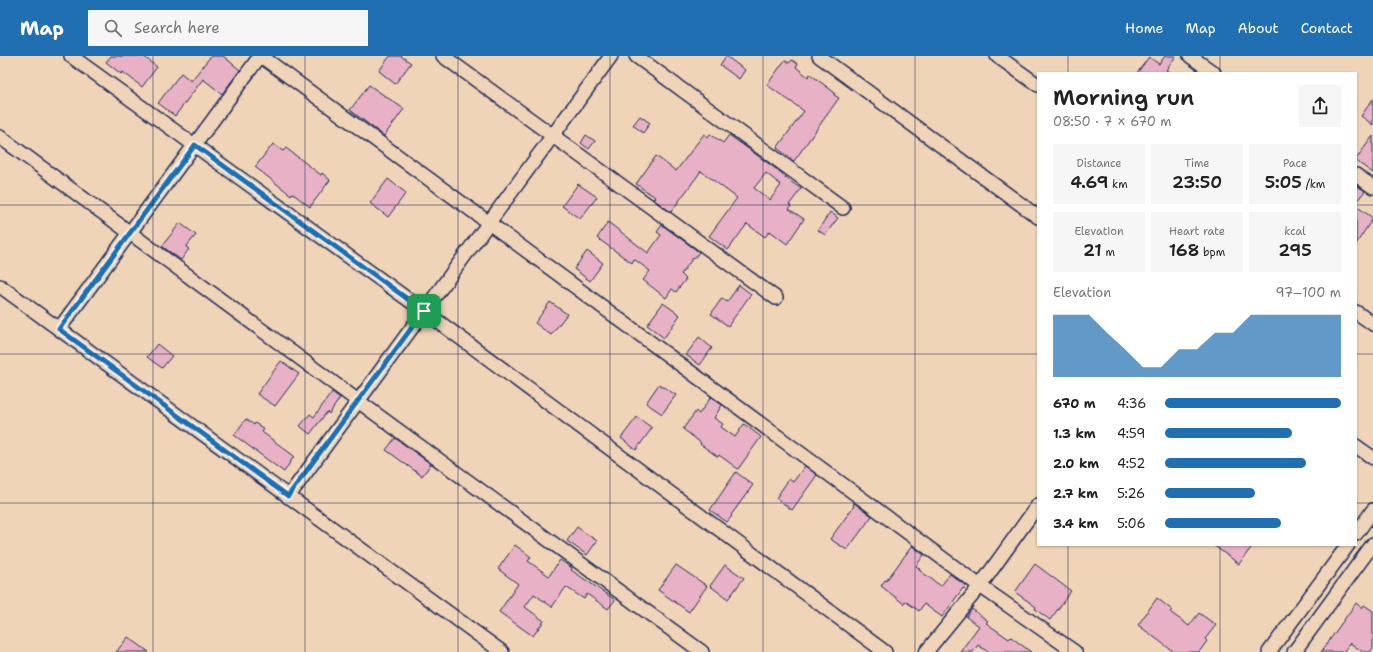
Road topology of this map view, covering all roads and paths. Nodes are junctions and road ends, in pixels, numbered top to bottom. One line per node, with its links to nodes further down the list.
1 (71, 56): 13 (street)
2 (260, 56): 13 (street); 18 (street)
3 (443, 56): 11 (street)
4 (611, 56): 11 (street)
5 (636, 56): 16 (street)
6 (819, 56): 17 (street)
7 (998, 56): 10 (street)
8 (1190, 56): 9 (street)
9 (1213, 72)
10 (1037, 84)
11 (552, 136): 18 (street); 21 (street)
12 (0, 137): 19 (street)
13 (195, 145): 19 (street); 22 (street)
14 (1357, 176): 15 (street)
15 (1373, 187)
16 (843, 208)
17 (1037, 216)
18 (489, 223): 22 (street); 35 (street)
19 (130, 233): 25 (street); 26 (street)
20 (0, 286): 25 (street)
21 (776, 298)
22 (424, 311): 26 (street); 38 (street)
23 (1357, 313): 24 (street)
24 (1373, 324)
25 (59, 329): 29 (street)
26 (358, 401): 29 (street); 37 (street)
27 (1357, 447): 28 (street)
28 (1373, 458)
29 (288, 496): 36 (street)
30 (1037, 506): 35 (street)
31 (1373, 510): 32 (street)
32 (1357, 533)
33 (1373, 544): 42 (street)
34 (1347, 546): 41 (street)
35 (980, 586): 39 (street); 40 (street)
36 (502, 652)
37 (702, 652)
38 (885, 652)
39 (926, 652)
40 (1075, 652)
41 (1269, 652)
42 (1294, 652)

